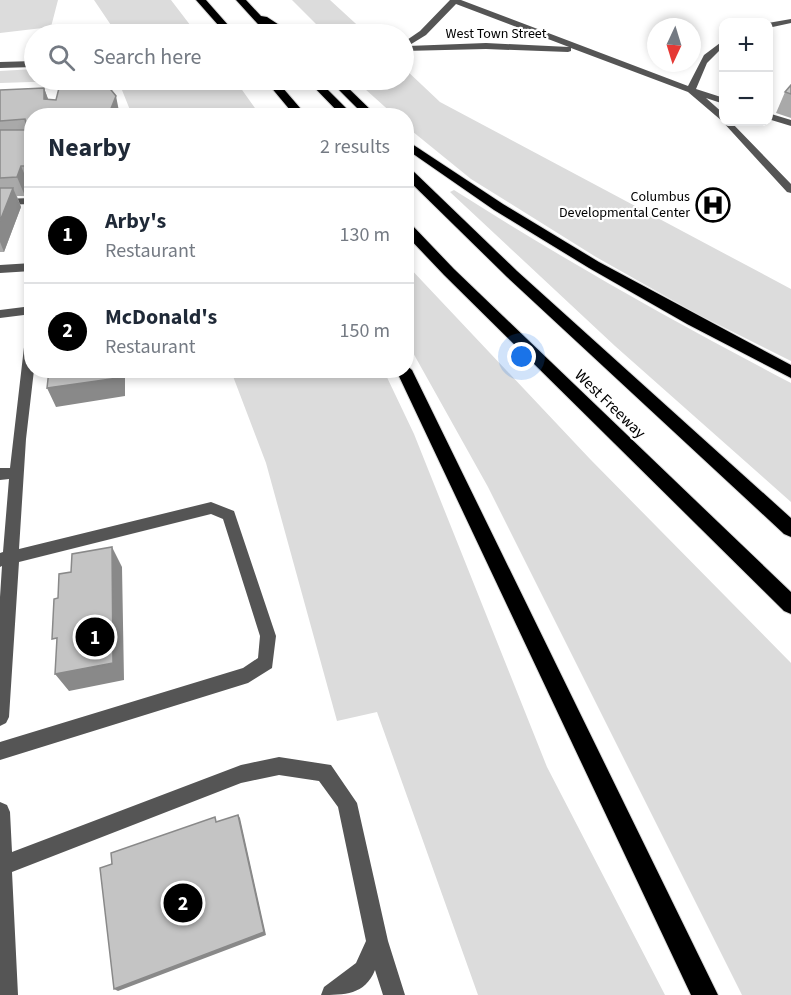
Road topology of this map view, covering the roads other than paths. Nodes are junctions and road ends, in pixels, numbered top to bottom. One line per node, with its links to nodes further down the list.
1 (201, 0): 6 (highway)
2 (241, 0): 4 (highway)
3 (455, 0): 10 (street); 13 (street)
4 (251, 12): 7 (highway); 8 (highway)
5 (791, 21): 9 (street)
6 (222, 24)
7 (262, 24)
8 (272, 24)
9 (773, 25)
10 (414, 40)
11 (719, 44): 19 (street)
12 (414, 47): 13 (street, West Town Street)
13 (589, 51): 19 (street)
14 (24, 64): 15 (street)
15 (0, 65)
16 (279, 90): 20 (highway)
17 (322, 90): 24 (highway)
18 (344, 90): 25 (highway)
19 (691, 90): 21 (street); 26 (street)
20 (283, 95): 22 (highway); 23 (highway)
21 (719, 100)
22 (289, 108)
23 (295, 108)
24 (341, 108)
25 (364, 108)
26 (719, 115)
27 (773, 118): 28 (street)
28 (791, 123)
29 (731, 126): 32 (street)
30 (414, 149): 40 (highway)
31 (414, 179): 45 (highway, West Freeway)
32 (791, 190)
33 (24, 201): 34 (street)
34 (0, 202)
35 (414, 235): 47 (highway, West Freeway)
36 (24, 268): 37 (street)
37 (0, 269)
38 (24, 311): 39 (street)
39 (0, 314)
40 (791, 372)
41 (27, 378): 43 (street)
42 (408, 378): 57 (highway)
43 (16, 473): 44 (street); 46 (street)
44 (0, 474)
45 (791, 530)
46 (5, 560): 48 (street); 50 (street)
47 (791, 605)
48 (1, 684): 49 (street)
49 (0, 717)
50 (0, 751)
51 (0, 812): 52 (street)
52 (2, 866): 53 (street); 54 (street)
53 (377, 940): 55 (street); 56 (street)
54 (7, 995)
55 (332, 995)
56 (394, 995)
57 (705, 995)

